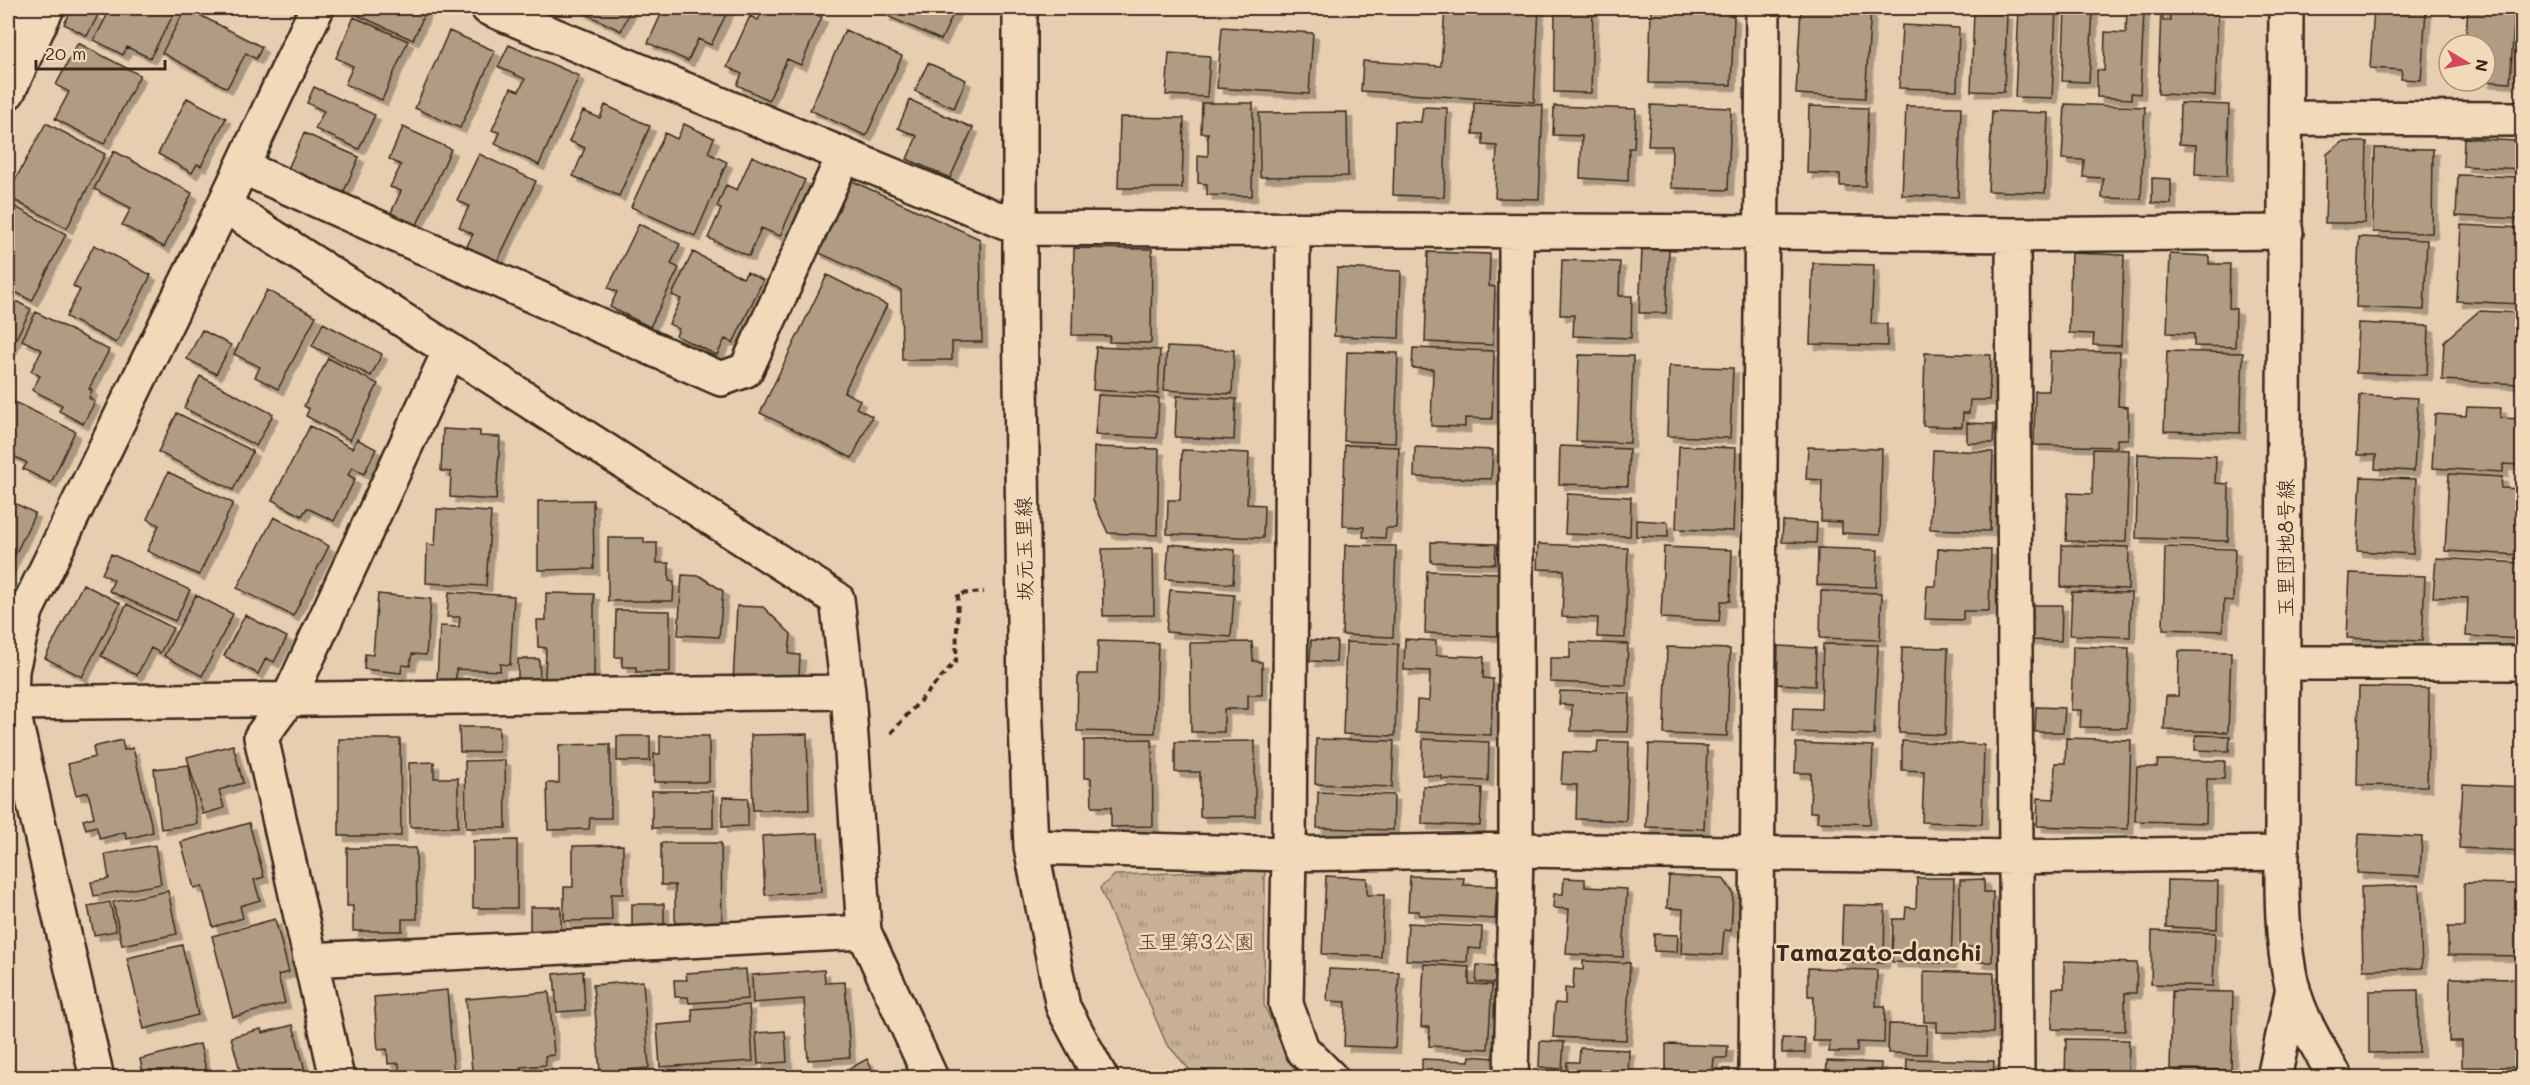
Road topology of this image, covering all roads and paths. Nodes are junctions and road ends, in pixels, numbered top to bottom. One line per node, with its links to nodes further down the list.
1 (317, 8): 12 (street)
2 (488, 8): 11 (street)
3 (1020, 8): 14 (street, 坂元玉里線)
4 (1762, 8): 17 (street)
5 (2286, 8): 9 (street, 玉里団地8号線)
6 (8, 13): 7 (street)
7 (42, 18): 8 (street)
8 (8, 92)
9 (2286, 118): 10 (street); 18 (street, 玉里団地8号線)
10 (2523, 119)
11 (844, 155): 12 (street); 14 (street)
12 (242, 166): 13 (street)
13 (224, 205): 20 (street); 22 (street)
14 (1020, 228): 15 (street); 21 (street, 坂元玉里線)
15 (1293, 230): 16 (street); 32 (street)
16 (1516, 232): 17 (street); 30 (street)
17 (1761, 232): 19 (street); 33 (street)
18 (2286, 232): 19 (street); 23 (street, 玉里団地8号線)
19 (2013, 236): 34 (street)
20 (450, 350): 25 (street); 26 (street)
21 (1023, 589): 28 (path); 29 (street, 坂元玉里線)
22 (17, 610): 27 (street)
23 (2283, 663): 24 (street); 31 (street, 玉里団地8号線)
24 (2523, 663)
25 (848, 692): 26 (street); 28 (street)
26 (288, 700): 27 (street); 36 (street)
27 (11, 703): 38 (street)
28 (853, 776): 35 (street)
29 (1031, 847): 32 (street); 41 (street, 坂元玉里線)
30 (1515, 850): 32 (street); 33 (street); 43 (street)
31 (2282, 853): 34 (street); 37 (street, 玉里団地8号線)
32 (1290, 854): 42 (street)
33 (1758, 854): 34 (street); 44 (street)
34 (2016, 857): 45 (street)
35 (864, 932): 36 (street); 40 (street)
36 (310, 960): 39 (street)
37 (2293, 987): 46 (street); 47 (street, 玉里団地8号線)
38 (97, 1077)
39 (337, 1077)
40 (931, 1077)
41 (1101, 1077)
42 (1331, 1077)
43 (1511, 1077)
44 (1756, 1077)
45 (2017, 1077)
46 (2274, 1077)
47 (2336, 1077)

